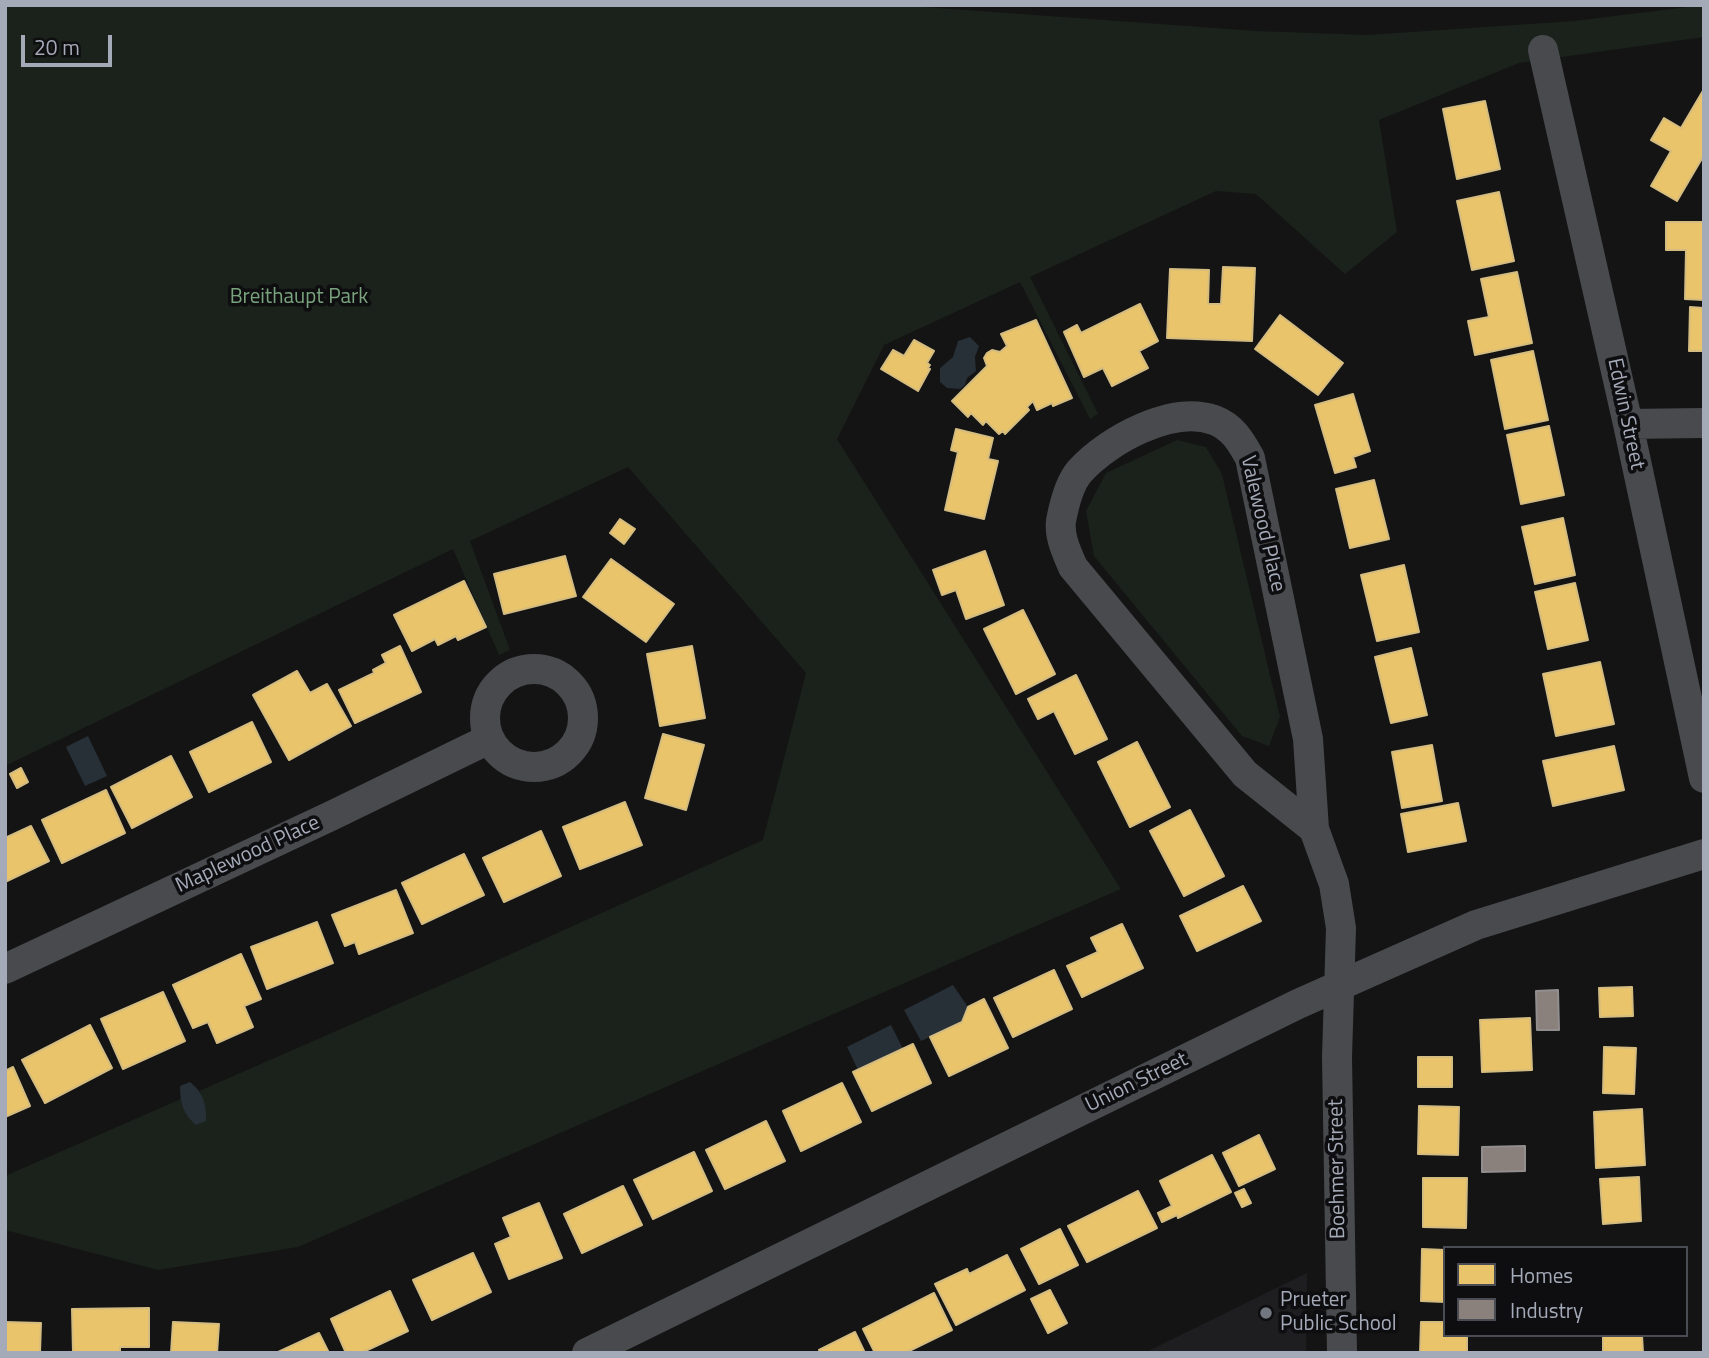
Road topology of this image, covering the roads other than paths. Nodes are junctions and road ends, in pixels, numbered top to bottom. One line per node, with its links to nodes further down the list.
1 (1543, 50): 3 (street, Edwin Street)
2 (1704, 422): 3 (street)
3 (1628, 424): 5 (street, Edwin Street)
4 (489, 739): 8 (street, Maplewood Place)
5 (1704, 778)
6 (1314, 828): 6 (street, Valewood Place); 9 (street, Valewood Place)
7 (1704, 854): 9 (street, Union Street)
8 (5, 969)
9 (1339, 985): 10 (street, Union Street); 11 (street, Boehmer Street)
10 (587, 1353)
11 (1342, 1353)

